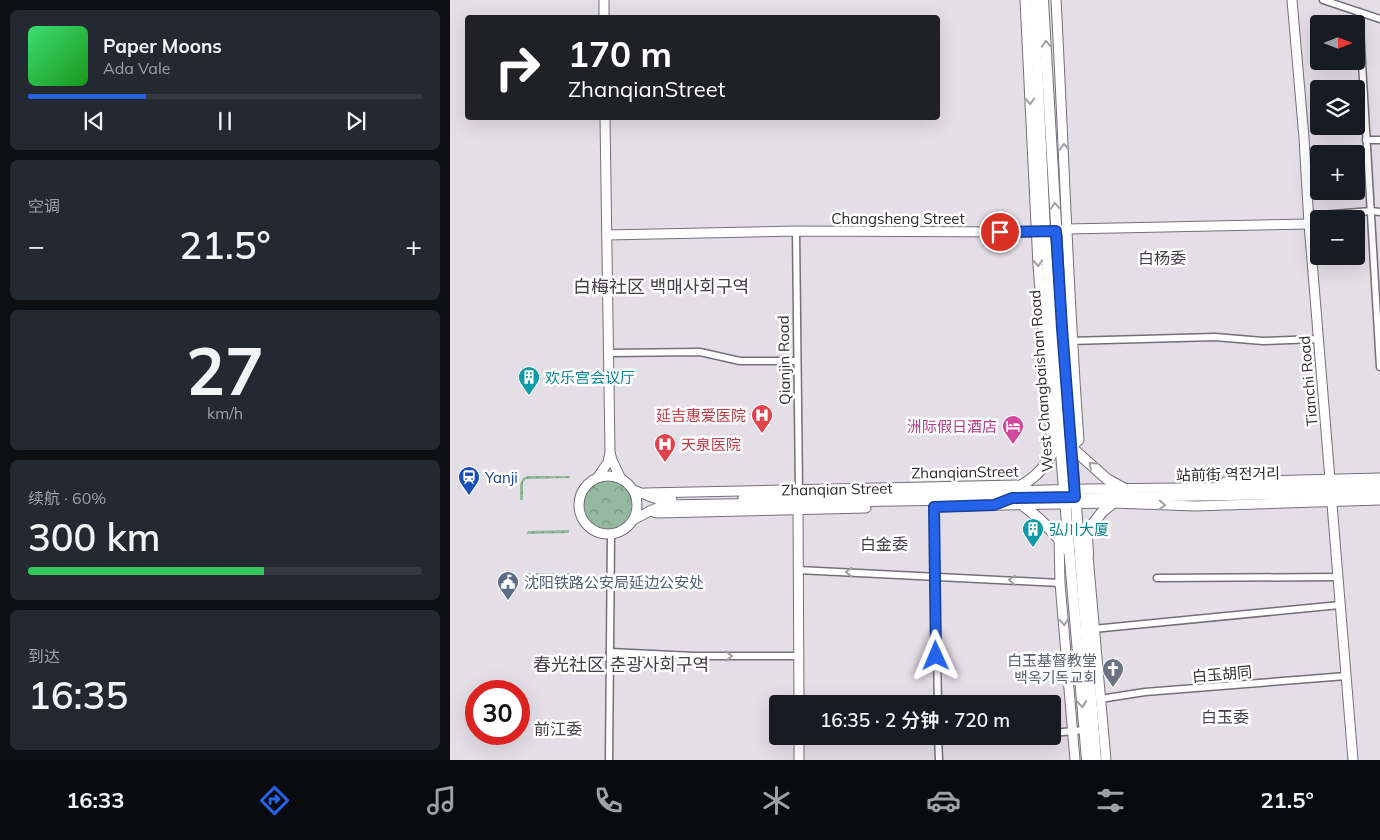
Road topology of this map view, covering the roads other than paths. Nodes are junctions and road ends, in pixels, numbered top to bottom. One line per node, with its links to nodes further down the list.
1 (604, 0): 9 (street)
2 (1025, 0): 20 (street, West Changbaishan Road, one-way to 20)
3 (1034, 0): 20 (main road, West Changbaishan Road)
4 (1043, 0): 19 (main road, West Changbaishan Road, one-way to 4)
5 (1056, 0): 17 (street, West Changbaishan Road, one-way to 5)
6 (1292, 0): 16 (street, Tianchi Road)
7 (1324, 0): 8 (street)
8 (1359, 12): 10 (street); 12 (street)
9 (604, 15)
10 (1380, 19)
11 (605, 120): 21 (street)
12 (1366, 140): 13 (street); 14 (street)
13 (1380, 140)
14 (1371, 211): 15 (street); 16 (street); 26 (street)
15 (1380, 212)
16 (1309, 220): 17 (street, Changsheng Street); 22 (street, Tianchi Road)
17 (1068, 230): 19 (street, Changsheng Street); 23 (street, West Changbaishan Road)
18 (796, 231): 20 (street, Changsheng Street); 21 (street, Changsheng Street); 25 (street, Qianjin Road)
19 (1056, 231): 20 (street, Changsheng Street); 23 (main road, West Changbaishan Road)
20 (1041, 232): 27 (main road, West Changbaishan Road, one-way to 27)
21 (608, 235): 24 (street)
22 (1318, 340): 23 (street); 36 (street, Tianchi Road)
23 (1067, 341): 28 (main road, West Changbaishan Road)
24 (609, 353): 25 (street); 29 (street)
25 (797, 361): 43 (street, Qianjin Road)
26 (1380, 368)
27 (1055, 438): 34 (main road); 40 (main road, West Changbaishan Road)
28 (1071, 447): 33 (main road, one-way to 28); 41 (main road, West Changbaishan Road)
29 (610, 452): 30 (street); 32 (street)
30 (598, 477): 32 (street); 51 (street)
31 (1380, 478): 36 (street, ZhanqianStreet)
32 (621, 479): 37 (street, Zhanqian Street)
33 (1112, 483): 36 (street, ZhanqianStreet); 38 (main road); 41 (street, ZhanqianStreet)
34 (1024, 485): 40 (street, ZhanqianStreet); 42 (main road); 43 (street, ZhanqianStreet)
35 (1380, 486): 36 (street, ZhanqianStreet)
36 (1331, 490): 38 (street, 站前街 역전거리); 39 (street, ZhanqianStreet); 44 (street, ZhanqianStreet); 45 (street, ZhanqianStreet, one-way to 36); 58 (street, Tianchi Road)
37 (637, 492): 43 (street, Zhanqian Street); 49 (street)
38 (1123, 492): 41 (street, ZhanqianStreet); 45 (main road)
39 (1380, 493)
40 (1064, 494): 41 (street, Zhanqian Street); 41 (street, ZhanqianStreet); 42 (street, Zhanqian Street); 48 (street, ZhanqianStreet); 50 (main road, West Changbaishan Road)
41 (1075, 494): 45 (street, ZhanqianStreet); 56 (main road, West Changbaishan Road)
42 (1010, 495): 43 (street, Zhanqian Street); 46 (street, Zhanqian Street); 47 (street); 48 (main road)
43 (798, 500): 46 (street, Zhanqian Street); 49 (street, Zhanqian Street); 55 (street, Qianjin Road)
44 (1380, 500)
45 (1113, 503): 54 (main road)
46 (934, 504): 47 (street, ZhanqianStreet); 57 (street)
47 (994, 505): 48 (street, ZhanqianStreet)
48 (1023, 505): 52 (main road)
49 (633, 520): 51 (street, Zhanqian Street)
50 (1067, 530): 52 (street); 53 (main road, West Changbaishan Road)
51 (611, 534): 63 (street)
52 (1059, 538): 53 (main road); 60 (street)
53 (1068, 551): 69 (main road, West Changbaishan Road, one-way to 69)
54 (1088, 554): 56 (main road); 62 (street)
55 (798, 570): 57 (street, one-way to 55); 64 (street, Qianjin Road)
56 (1082, 571): 72 (main road, West Changbaishan Road)
57 (936, 576): 60 (street, one-way to 57); 67 (street)
58 (1338, 577): 59 (street); 61 (street, Tianchi Road)
59 (1156, 578)
60 (1060, 583): 70 (street, one-way to 70)
61 (1340, 605): 62 (street); 65 (street, Tianchi Road)
62 (1093, 628): 68 (street)
63 (610, 652): 64 (street, one-way to 64); 75 (street)
64 (798, 656): 66 (street, Qianjin Road)
65 (1346, 676): 68 (street, 白玉胡同); 82 (street, Tianchi Road)
66 (799, 695)
67 (938, 695)
68 (1100, 699): 72 (street)
69 (1085, 730): 70 (street); 79 (main road, West Changbaishan Road)
70 (1073, 731): 71 (street); 78 (street)
71 (1061, 732)
72 (1100, 742): 80 (main road, West Changbaishan Road); 81 (street)
73 (799, 745): 76 (street)
74 (938, 745): 77 (street)
75 (609, 760)
76 (799, 760)
77 (939, 760)
78 (1075, 760)
79 (1087, 760)
80 (1096, 760)
81 (1106, 760)
82 (1353, 760)

